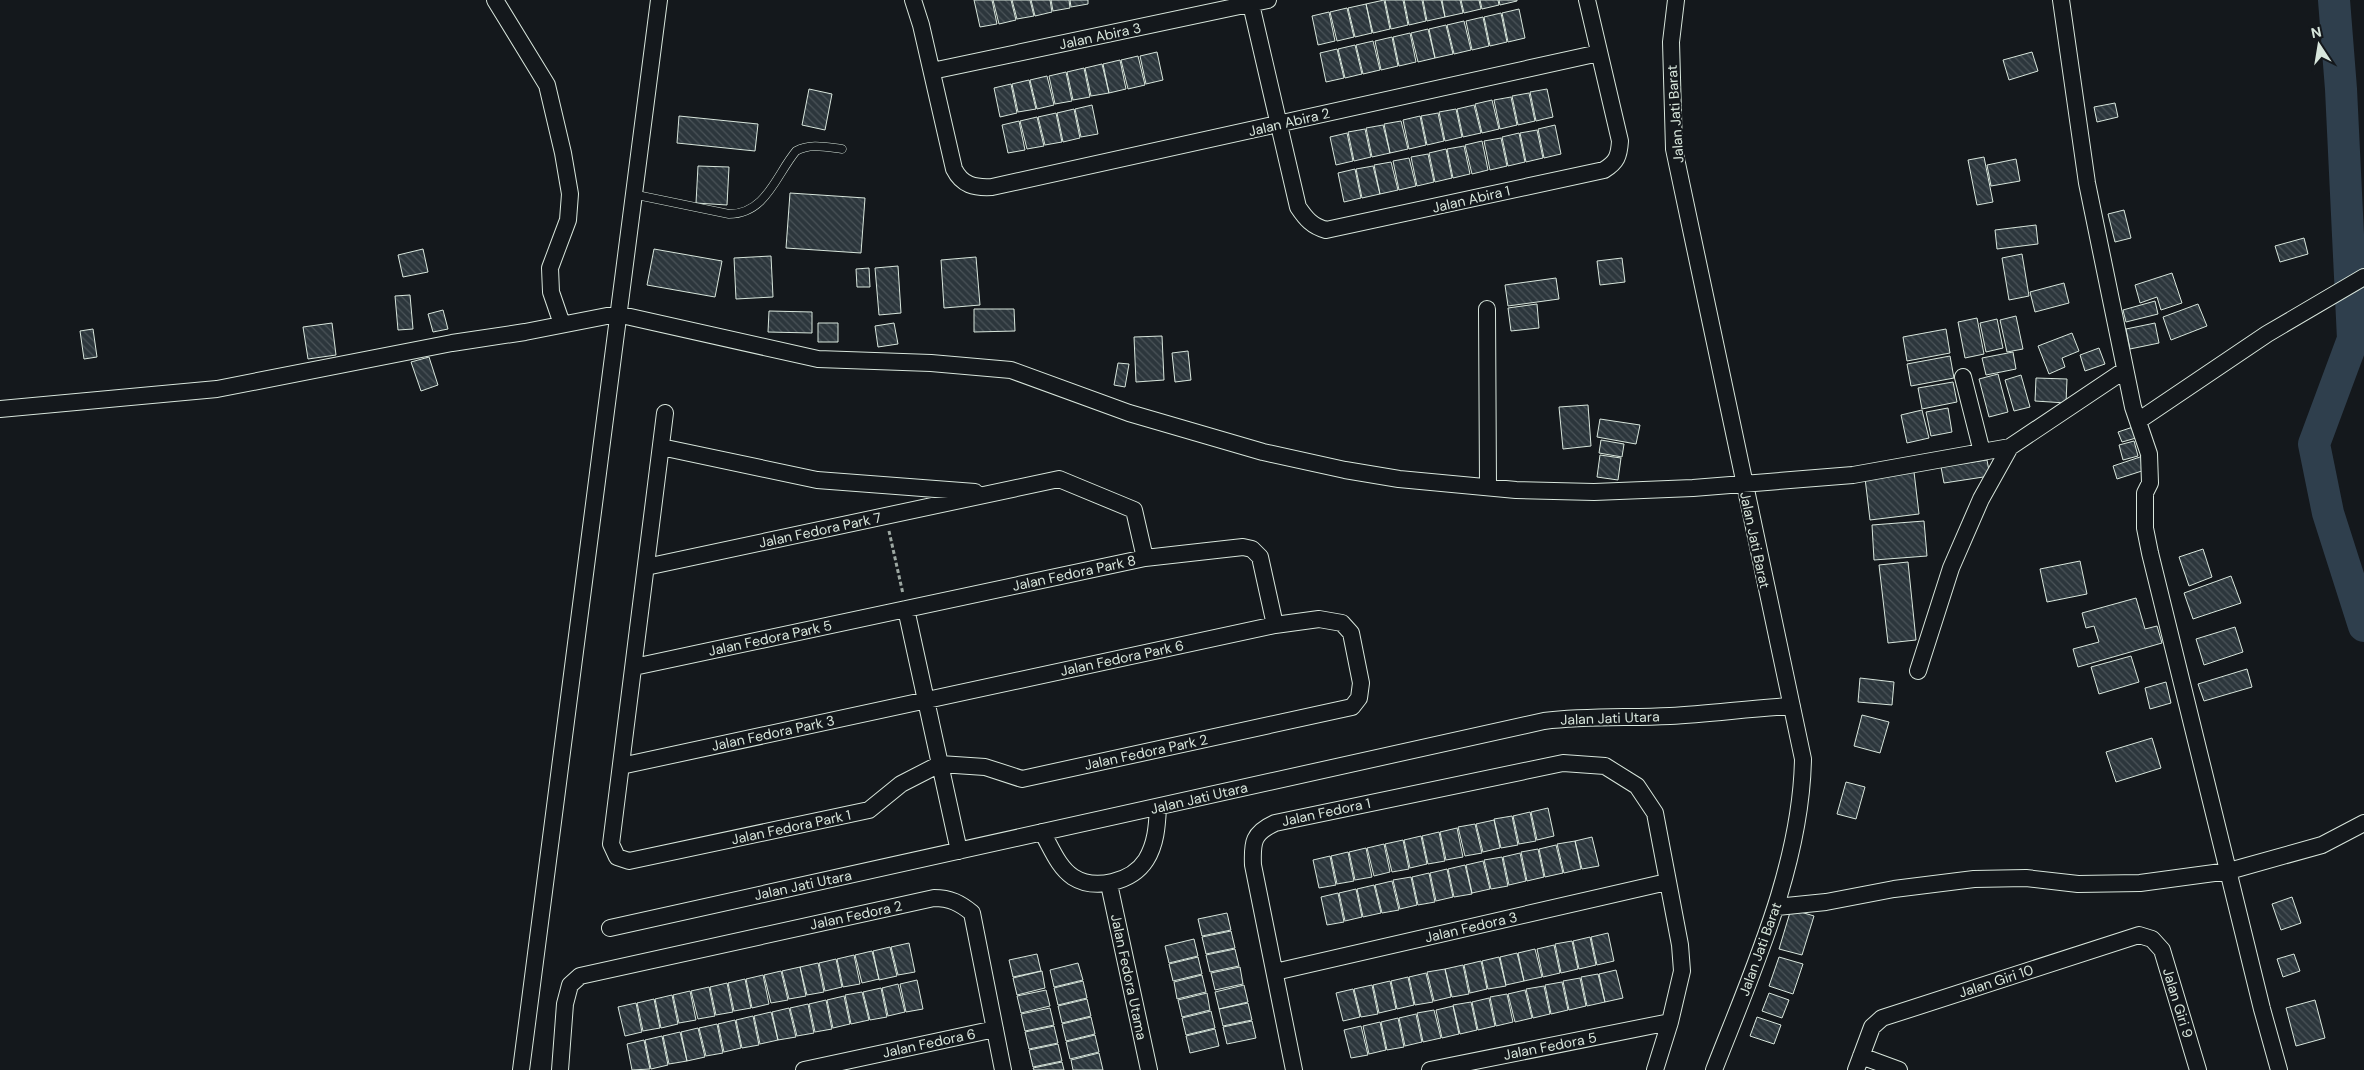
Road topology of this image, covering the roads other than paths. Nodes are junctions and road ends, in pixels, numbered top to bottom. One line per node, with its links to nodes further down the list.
1 (495, 0): 17 (street)
2 (659, 0): 13 (street)
3 (913, 0): 10 (street)
4 (1268, 0): 8 (street, Jalan Abira 3)
5 (1587, 0): 9 (street)
6 (1676, 0): 26 (street, Jalan Jati Barat)
7 (2061, 0): 18 (street)
8 (1250, 2): 10 (street, Jalan Abira 3); 11 (street)
9 (1599, 53): 11 (street, Jalan Abira 2); 11 (street, Jalan Abira 1)
10 (932, 71): 11 (street, Jalan Abira 2)
11 (1277, 124)
12 (842, 149): 13 (lane)
13 (632, 194): 16 (street)
14 (2364, 277): 22 (street)
15 (1487, 309): 27 (street)
16 (617, 314): 17 (street); 27 (street); 54 (street)
17 (562, 324): 20 (street)
18 (2125, 370): 22 (street); 23 (street)
19 (1963, 377): 25 (street)
20 (0, 409)
21 (665, 413): 24 (street)
22 (2138, 421): 44 (street)
23 (2010, 447): 25 (street); 34 (street)
24 (661, 448): 28 (street, Jalan Fedora Park 7); 30 (street)
25 (1982, 452): 26 (street)
26 (1743, 484): 27 (street); 36 (street, Jalan Jati Barat)
27 (1488, 486)
28 (994, 493): 29 (street, Jalan Fedora Park 7); 30 (street, Jalan Fedora Park 7)
29 (1145, 558): 31 (street, Jalan Fedora Park 8); 32 (street, Jalan Fedora Park 8)
30 (646, 567): 33 (street)
31 (906, 609): 33 (street, Jalan Fedora Park 5); 35 (street)
32 (1275, 625): 35 (street, Jalan Fedora Park 6); 37 (street, Jalan Fedora Park 6)
33 (634, 666): 39 (street)
34 (1918, 671)
35 (926, 700): 38 (street); 39 (street, Jalan Fedora Park 3)
36 (1792, 706): 40 (street, Jalan Jati Utara); 47 (street, Jalan Jati Barat)
37 (1352, 707): 38 (street, Jalan Fedora Park 2)
38 (940, 764): 39 (street, Jalan Fedora Park 1); 43 (street)
39 (621, 766)
40 (1158, 808): 42 (street, Jalan Jati Utara); 46 (street)
41 (2364, 823): 44 (street)
42 (1042, 832): 43 (street, Jalan Jati Utara); 46 (street)
43 (959, 851): 48 (street, Jalan Jati Utara)
44 (2229, 871): 47 (street); 65 (street)
45 (1667, 882): 50 (street, Jalan Fedora 3); 50 (street, Jalan Fedora 1); 51 (street)
46 (1109, 884): 58 (street, Jalan Fedora Utama)
47 (1777, 907): 62 (street, Jalan Jati Barat)
48 (610, 928)
49 (2152, 939): 53 (street, Jalan Giri 10); 64 (street, Jalan Giri 9)
50 (1275, 972): 59 (street, Jalan Fedora 1)
51 (1670, 1022): 60 (street, Jalan Fedora 5); 61 (street)
52 (995, 1029): 55 (street, Jalan Fedora 2); 56 (street, Jalan Fedora 6); 57 (street, Jalan Fedora 2)
53 (1858, 1063): 63 (street)
54 (521, 1070)
55 (560, 1070)
56 (804, 1070)
57 (1003, 1070)
58 (1149, 1070)
59 (1294, 1070)
60 (1430, 1070)
61 (1655, 1070)
62 (1714, 1070)
63 (1899, 1070)
64 (2198, 1070)
65 (2279, 1070)

